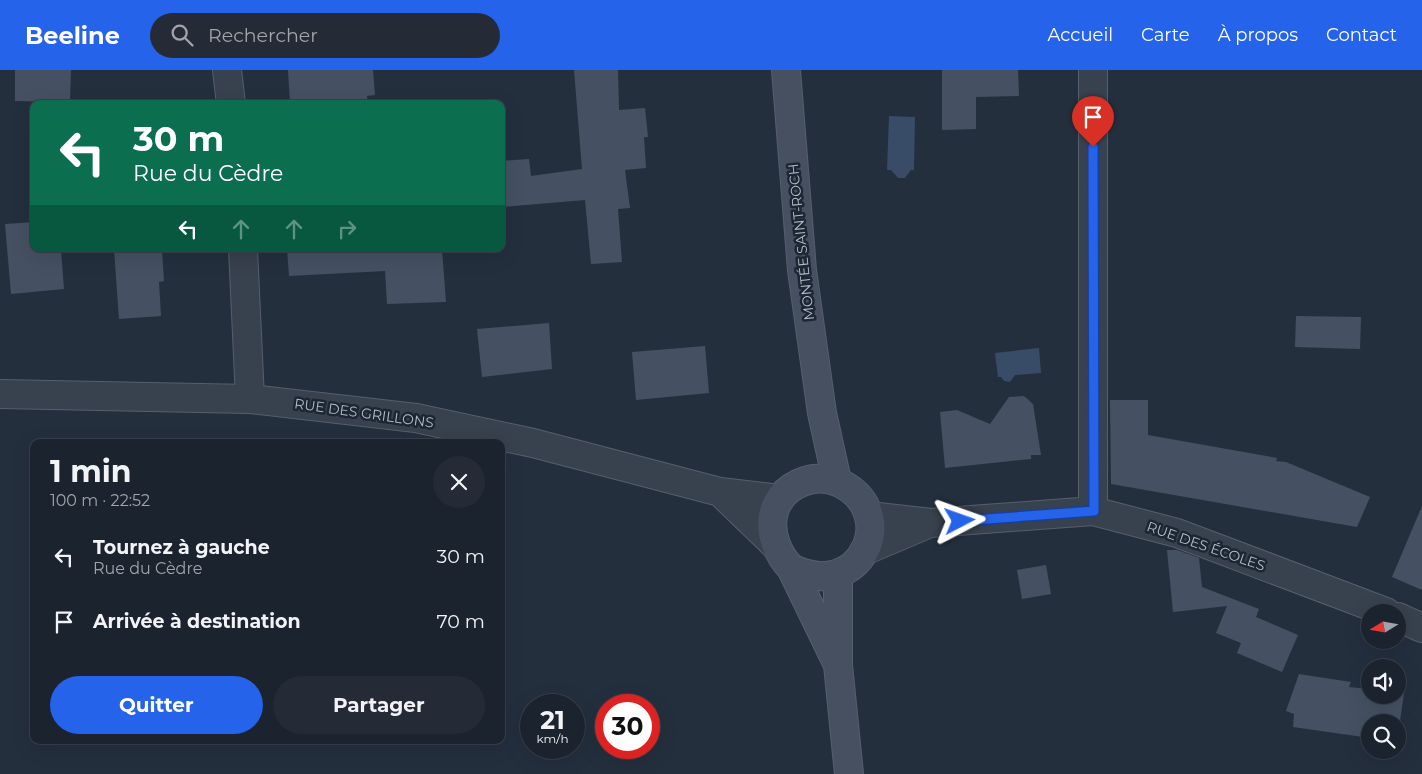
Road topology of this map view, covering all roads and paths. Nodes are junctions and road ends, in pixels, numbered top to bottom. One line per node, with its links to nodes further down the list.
1 (226, 70): 4 (street)
2 (786, 70): 8 (main road, MONTÉE SAINT-ROCH)
3 (1093, 70): 13 (street)
4 (230, 100)
5 (243, 252): 7 (street)
6 (0, 394): 7 (street, RUE DES GRILLONS)
7 (250, 398): 11 (street, RUE DES GRILLONS)
8 (822, 413): 9 (main road); 10 (main road)
9 (810, 479): 10 (main road); 12 (main road)
10 (837, 481): 14 (main road)
11 (720, 492): 12 (street, RUE DES GRILLONS); 16 (street)
12 (780, 499): 16 (main road)
13 (1094, 511): 15 (street, RUE DES ÉCOLES); 20 (street, RUE DES ÉCOLES)
14 (869, 516): 15 (street, RUE DES ÉCOLES); 17 (main road)
15 (931, 523): 17 (street, RUE DES ÉCOLES)
16 (774, 545): 18 (main road)
17 (864, 551): 19 (main road)
18 (791, 568): 19 (main road); 23 (main road)
19 (838, 574): 23 (main road)
20 (1365, 604)
21 (1406, 621): 22 (street)
22 (1422, 628)
23 (838, 665): 24 (main road)
24 (848, 774)

